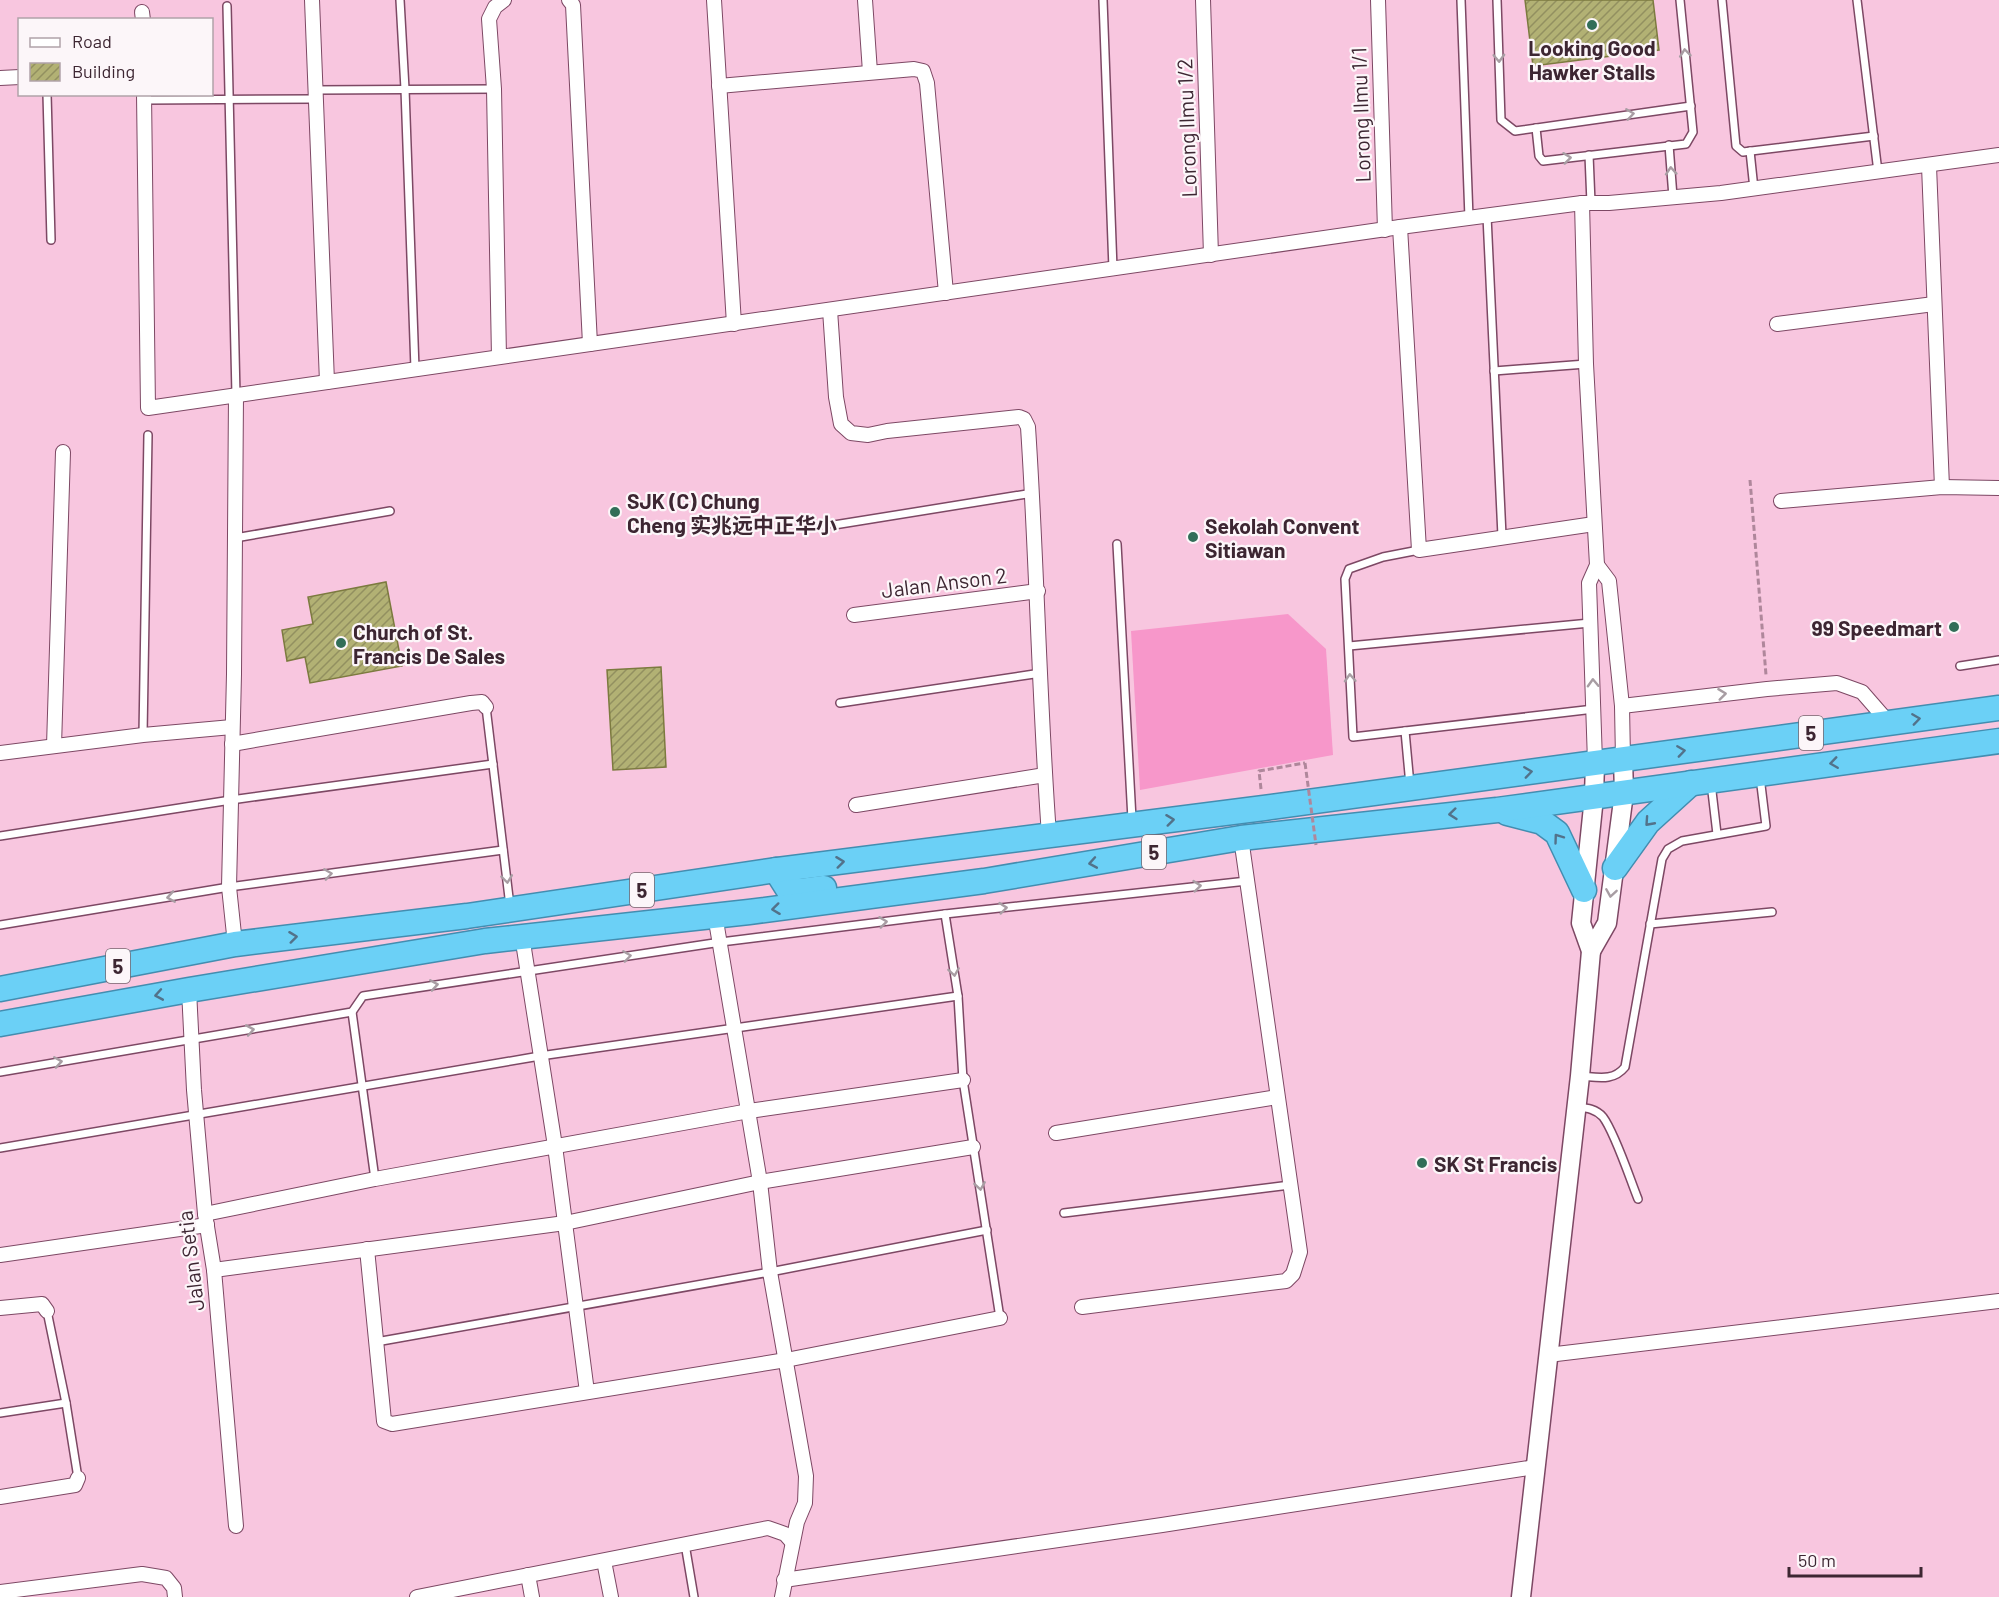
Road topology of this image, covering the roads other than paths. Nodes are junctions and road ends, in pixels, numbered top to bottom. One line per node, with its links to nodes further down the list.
1 (312, 0): 22 (street)
2 (399, 0): 20 (lane)
3 (504, 0): 21 (street)
4 (569, 0): 50 (street)
5 (714, 0): 19 (street)
6 (865, 0): 16 (street)
7 (1103, 0): 44 (lane)
8 (1203, 0): 43 (street, Lorong Ilmu 1/2)
9 (1378, 0): 41 (street, Lorong Ilmu 1/1)
10 (1461, 0): 39 (lane)
11 (1497, 0): 27 (lane, one-way to 27)
12 (1680, 0): 26 (lane, one-way to 12)
13 (1722, 0): 30 (lane)
14 (1857, 0): 28 (lane)
15 (227, 6): 25 (lane)
16 (870, 72): 19 (street); 45 (street)
17 (18, 77): 18 (street)
18 (0, 78)
19 (719, 86): 48 (street)
20 (405, 89): 21 (lane); 22 (lane); 53 (lane)
21 (494, 89): 51 (street)
22 (315, 95): 25 (lane); 55 (street)
23 (47, 96): 42 (lane)
24 (145, 98): 25 (lane); 56 (street)
25 (228, 100): 56 (lane)
26 (1691, 106): 27 (lane, one-way to 26); 29 (lane)
27 (1536, 128): 31 (lane, one-way to 31)
28 (1874, 136): 30 (lane); 34 (lane)
29 (1669, 145): 31 (lane); 36 (lane, one-way to 29)
30 (1749, 151): 35 (lane)
31 (1588, 155): 37 (lane)
32 (1999, 155): 33 (street)
33 (1929, 166): 34 (street); 46 (street)
34 (1878, 172): 35 (street)
35 (1754, 189): 36 (street)
36 (1673, 197): 37 (street)
37 (1586, 203): 38 (street); 52 (street)
38 (1486, 216): 39 (street); 54 (lane)
39 (1470, 218): 40 (street)
40 (1400, 228): 41 (street); 69 (street)
41 (1385, 230): 43 (street)
42 (51, 240)
43 (1211, 255): 44 (street)
44 (1113, 269): 45 (street)
45 (946, 294): 47 (street)
46 (1934, 304): 49 (street); 59 (street)
47 (830, 310): 48 (street); 61 (street)
48 (734, 324): 50 (street)
49 (1778, 324)
50 (590, 344): 51 (street)
51 (499, 357): 53 (street)
52 (1586, 364): 54 (lane); 64 (street)
53 (415, 369): 55 (street)
54 (1494, 371): 66 (lane)
55 (327, 382): 56 (street)
56 (236, 395): 67 (street)
57 (148, 435): 86 (lane)
58 (63, 452): 89 (street)
59 (1942, 487): 60 (street); 62 (street)
60 (1999, 488)
61 (1032, 493): 65 (lane); 71 (street)
62 (1781, 501)
63 (390, 511): 67 (lane)
64 (1594, 524): 66 (street); 70 (street)
65 (834, 525)
66 (1502, 537): 69 (street)
67 (235, 538): 84 (street)
68 (1117, 544): 103 (lane)
69 (1419, 550): 74 (lane)
70 (1597, 565): 73 (street); 79 (street)
71 (1038, 591): 72 (street, Jalan Anson 2); 77 (street)
72 (854, 615)
73 (1590, 622): 74 (lane); 82 (street, one-way to 73)
74 (1349, 646): 85 (lane, one-way to 74)
75 (1999, 660): 76 (lane)
76 (1960, 666)
77 (1041, 673): 78 (lane); 95 (street)
78 (840, 703)
79 (1622, 706): 83 (street, one-way to 83); 91 (street)
80 (486, 707): 88 (street); 93 (lane)
81 (1999, 708): 83 (highway, 5, one-way to 81)
82 (1594, 709): 85 (lane); 92 (street)
83 (1889, 723): 91 (highway, 5, one-way to 83)
84 (232, 727): 86 (street); 88 (street)
85 (1405, 731): 97 (lane)
86 (142, 735): 89 (street)
87 (1999, 741): 94 (highway, 5, one-way to 94)
88 (232, 744): 100 (street)
89 (54, 746): 90 (street)
90 (0, 753)
91 (1623, 759): 92 (highway, 5); 98 (street)
92 (1595, 762): 97 (highway, 5, one-way to 92); 99 (street)
93 (493, 764): 100 (lane); 109 (lane)
94 (1760, 774): 96 (highway, 5); 104 (lane)
95 (1045, 775): 101 (street); 105 (street)
96 (1701, 782): 98 (highway, 5); 104 (lane); 110 (highway, one-way to 110)
97 (1410, 787): 103 (highway, 5, one-way to 97)
98 (1624, 793): 99 (highway, 5); 110 (street)
99 (1594, 797): 102 (highway, 5); 115 (street)
100 (231, 800): 106 (lane); 114 (street)
101 (856, 805)
102 (1497, 810): 107 (highway, 5, one-way to 107); 115 (highway, one-way to 102)
103 (1132, 825): 105 (highway, 5)
104 (1717, 834): 120 (lane)
105 (1049, 835): 108 (highway); 111 (highway, 5, one-way to 105)
106 (0, 836)
107 (1240, 838): 108 (highway, 5); 113 (street)
108 (1206, 844): 112 (highway, 5, one-way to 112)
109 (503, 850): 114 (lane, one-way to 109); 116 (lane, one-way to 116)
110 (1615, 868): 126 (street, one-way to 126)
111 (776, 870): 112 (highway); 116 (highway, 5)
112 (984, 881): 119 (highway, 5, one-way to 119)
113 (1247, 881): 118 (lane, one-way to 113); 140 (street)
114 (229, 887): 121 (lane, one-way to 121); 125 (street)
115 (1584, 890): 126 (street)
116 (510, 909): 119 (highway); 125 (highway, 5, one-way to 116)
117 (1772, 912): 120 (lane)
118 (945, 914): 124 (lane, one-way to 118); 130 (lane, one-way to 130)
119 (715, 915): 122 (highway, 5); 124 (street)
120 (1650, 924): 137 (lane)
121 (0, 925)
122 (522, 936): 123 (highway, 5); 127 (street)
123 (485, 941): 125 (highway); 129 (highway, 5)
124 (721, 942): 127 (lane, one-way to 124); 133 (street)
125 (235, 944): 128 (highway, 5)
126 (1591, 951): 137 (street)
127 (528, 971): 131 (lane, one-way to 127); 135 (street)
128 (0, 989): 129 (highway)
129 (189, 990): 132 (highway, 5, one-way to 132); 134 (street, Jalan Setia)
130 (958, 996): 133 (lane); 138 (lane)
131 (352, 1012): 134 (lane, one-way to 131); 139 (lane)
132 (0, 1024)
133 (735, 1029): 135 (lane); 142 (street)
134 (191, 1040): 136 (lane, one-way to 134); 143 (street, Jalan Setia)
135 (540, 1056): 139 (lane); 145 (street)
136 (0, 1072)
137 (1580, 1076): 141 (street)
138 (963, 1080): 142 (street); 146 (lane)
139 (364, 1086): 143 (lane); 148 (lane)
140 (1277, 1097): 144 (street); 150 (street)
141 (1576, 1107): 151 (lane); 167 (street)
142 (749, 1111): 145 (street); 149 (street)
143 (197, 1115): 147 (lane); 153 (street, Jalan Setia)
144 (1056, 1133)
145 (555, 1146): 148 (street); 154 (street)
146 (973, 1147): 149 (street); 155 (lane, one-way to 155)
147 (0, 1148)
148 (375, 1179): 153 (street)
149 (760, 1182): 154 (street); 159 (street)
150 (1290, 1185): 152 (lane); 161 (street)
151 (1638, 1199)
152 (1064, 1213)
153 (206, 1220): 157 (street); 158 (street, Jalan Setia)
154 (565, 1222): 156 (street); 163 (street)
155 (987, 1230): 159 (lane); 165 (lane)
156 (367, 1249): 158 (street); 166 (street)
157 (0, 1255)
158 (214, 1270): 175 (street, Jalan Setia)
159 (770, 1272): 163 (lane); 168 (street)
160 (1999, 1301): 167 (street)
161 (1082, 1307)
162 (0, 1308): 164 (street)
163 (574, 1308): 166 (lane); 169 (street)
164 (47, 1311): 170 (lane)
165 (1000, 1318): 168 (street)
166 (376, 1342): 169 (street)
167 (1548, 1355): 172 (street)
168 (786, 1360): 169 (street); 176 (street)
169 (587, 1392)
170 (66, 1403): 171 (lane); 173 (lane)
171 (0, 1413)
172 (1536, 1467): 180 (street); 188 (street)
173 (78, 1478): 174 (street)
174 (0, 1497)
175 (236, 1526)
176 (792, 1542): 177 (street); 180 (street)
177 (685, 1544): 178 (street); 186 (lane)
178 (604, 1561): 179 (street); 185 (street)
179 (528, 1575): 183 (street); 184 (street)
180 (784, 1580): 187 (street)
181 (0, 1592): 182 (street)
182 (175, 1597)
183 (417, 1597)
184 (531, 1597)
185 (611, 1597)
186 (694, 1597)
187 (782, 1597)
188 (1521, 1597)

